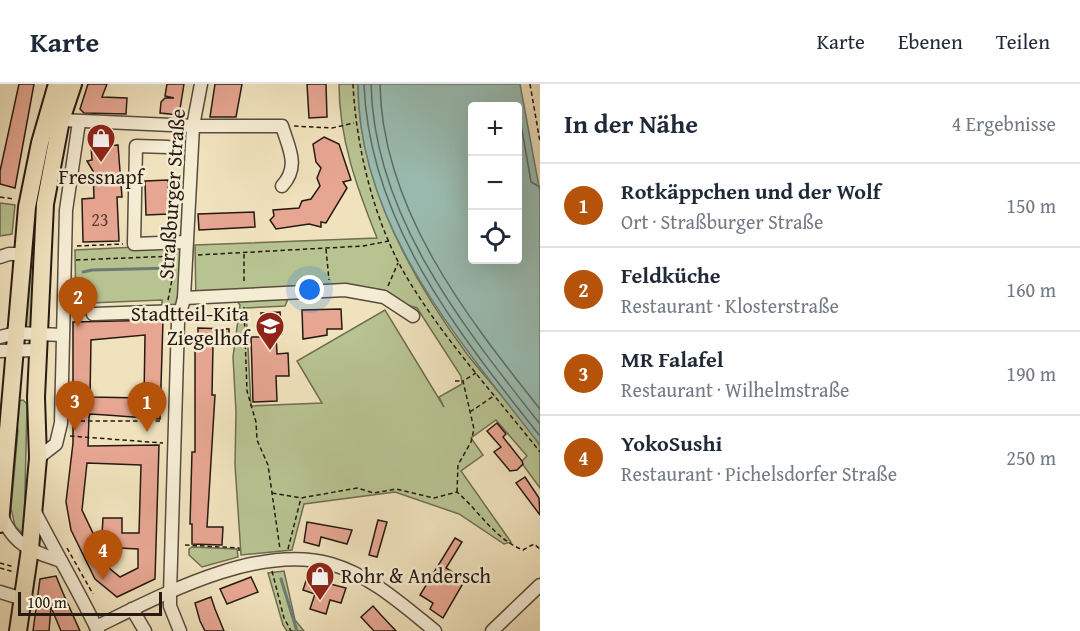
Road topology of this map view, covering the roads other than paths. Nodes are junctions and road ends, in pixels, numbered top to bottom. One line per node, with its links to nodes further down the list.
1 (57, 84): 12 (main road)
2 (72, 84): 4 (main road)
3 (201, 84): 6 (street, Straßburger Straße)
4 (61, 120): 5 (street); 9 (main road)
5 (80, 122): 6 (street); 8 (street)
6 (193, 126): 10 (street); 11 (street, Straßburger Straße)
7 (168, 147): 11 (street)
8 (72, 169): 9 (street); 18 (street)
9 (50, 172): 20 (main road)
10 (282, 186)
11 (186, 242): 14 (street, Straßburger Straße)
12 (22, 254): 13 (street); 19 (main road)
13 (0, 257)
14 (184, 298): 15 (street, Straßburger Straße); 17 (street)
15 (180, 311): 16 (street); 31 (street, Straßburger Straße)
16 (93, 314)
17 (413, 316)
18 (62, 334): 20 (street); 24 (street)
19 (8, 335): 20 (street); 21 (main road)
20 (38, 342): 21 (street); 23 (main road)
21 (8, 351): 22 (main road)
22 (12, 396): 23 (main road); 26 (main road)
23 (36, 397): 24 (main road)
24 (38, 458): 25 (main road)
25 (34, 510): 27 (main road); 28 (street)
26 (1, 518): 27 (street)
27 (30, 549): 28 (street); 32 (main road)
28 (61, 561): 34 (street)
29 (540, 585): 39 (street)
30 (0, 592): 32 (street)
31 (170, 594): 33 (street); 37 (street, Straßburger Straße); 38 (street)
32 (23, 599): 35 (main road)
33 (132, 609): 34 (street); 36 (street)
34 (97, 629)
35 (18, 631)
36 (146, 631)
37 (180, 631)
38 (435, 631)
39 (492, 631)

